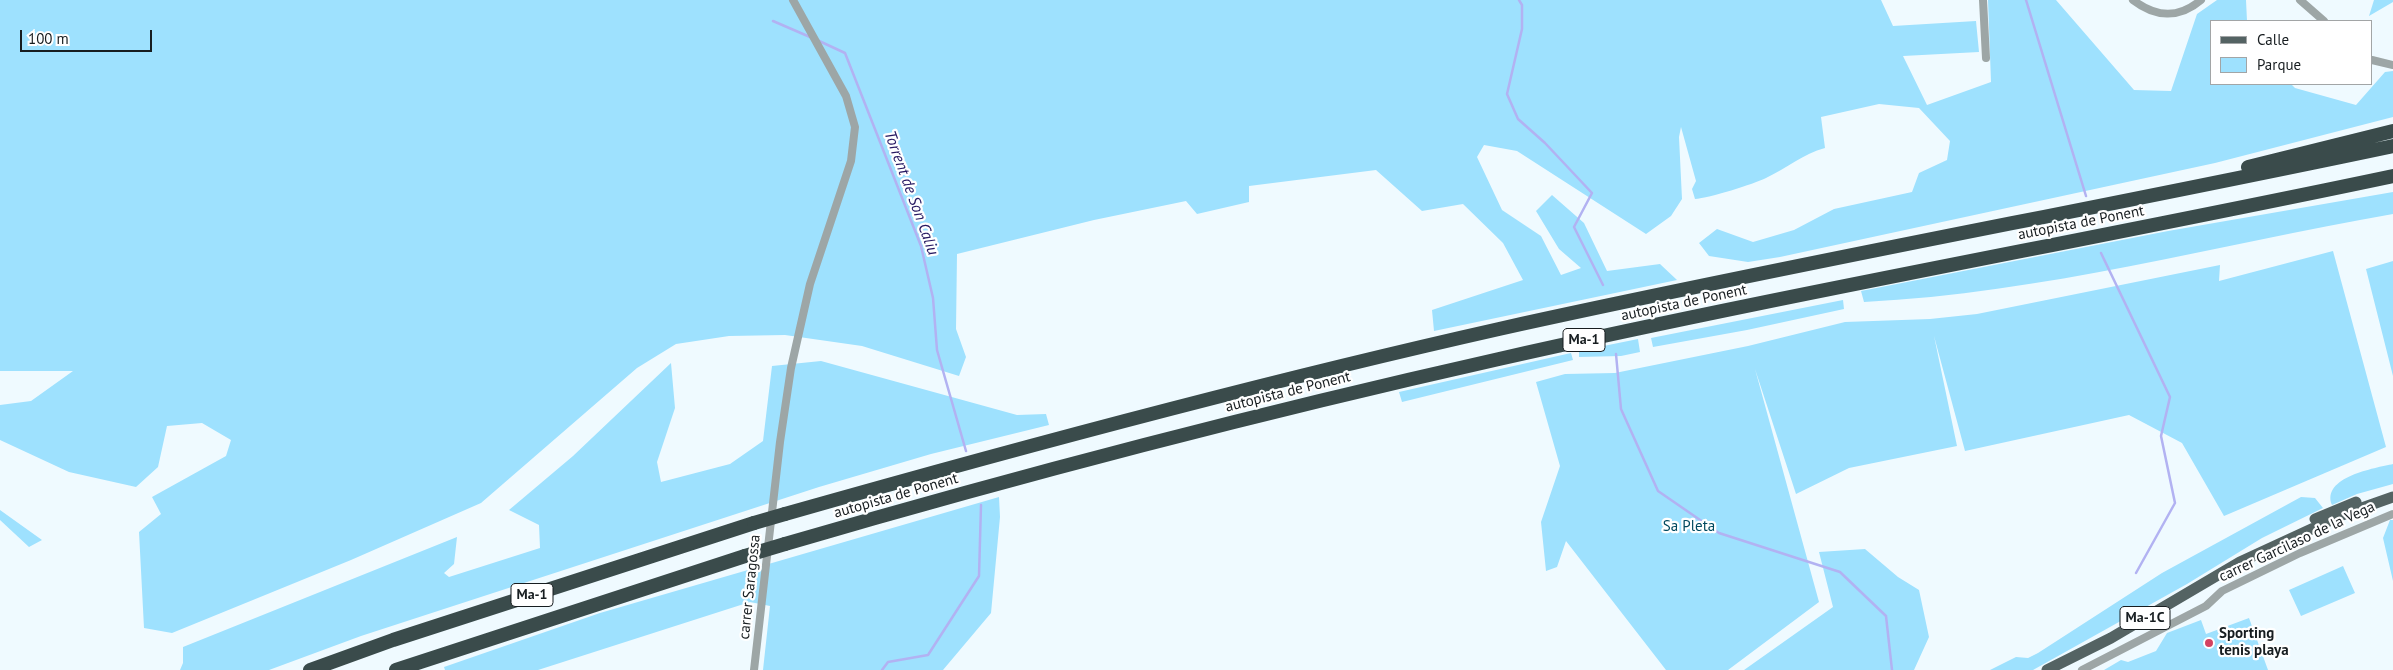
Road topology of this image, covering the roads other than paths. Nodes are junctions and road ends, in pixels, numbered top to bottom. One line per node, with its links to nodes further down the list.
1 (793, 0): 24 (street, carrer Saragossa)
2 (1983, 0): 7 (street)
3 (2133, 0): 4 (street)
4 (2201, 0)
5 (2300, 0): 6 (street)
6 (2323, 20)
7 (1986, 58)
8 (2373, 60): 9 (street)
9 (2393, 65)
10 (2393, 131): 13 (highway)
11 (2393, 146): 13 (highway, autopista de Ponent / Ma-1)
12 (2393, 176): 15 (highway, autopista de Ponent / Ma-1)
13 (2202, 185): 21 (highway, autopista de Ponent / Ma-1, bridge)
14 (2393, 186): 15 (highway)
15 (2334, 189): 20 (highway, autopista de Ponent / Ma-1, bridge)
16 (2393, 491): 19 (main road, Ma-1C)
17 (2393, 497): 19 (main road, Ma-1C)
18 (2393, 514): 26 (street, carrer Garcilaso de la Vega)
19 (2240, 562): 25 (main road, Ma-1C)
20 (465, 647): 22 (highway, Ma-1); 23 (highway)
21 (310, 670)
22 (396, 670)
23 (416, 670)
24 (754, 670)
25 (2047, 670)
26 (2082, 670)

